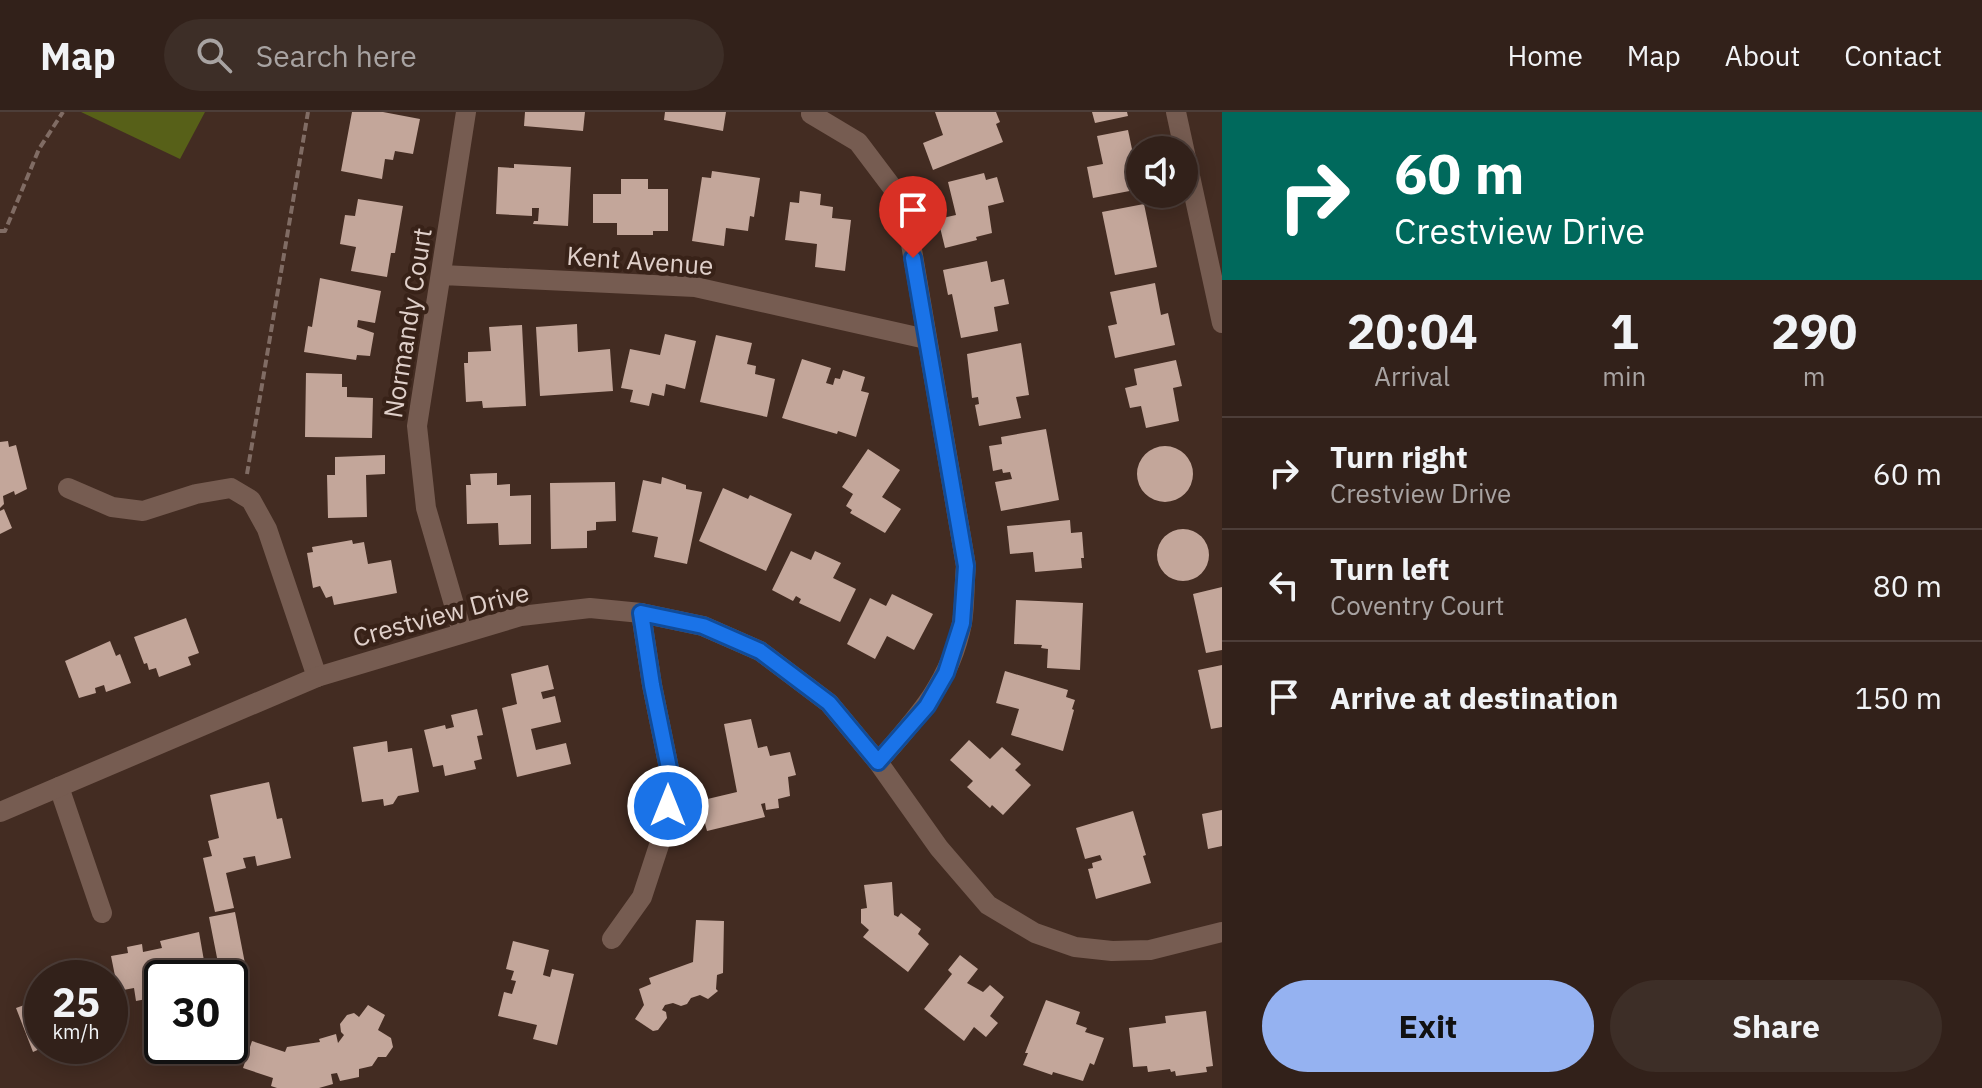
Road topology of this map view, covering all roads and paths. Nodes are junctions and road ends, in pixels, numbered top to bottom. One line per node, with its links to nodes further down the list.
1 (63, 112): 6 (path)
2 (308, 112): 11 (path)
3 (466, 112): 7 (street, Normandy Court)
4 (1176, 112): 8 (street)
5 (811, 114): 9 (street)
6 (0, 231)
7 (442, 275): 9 (street, Kent Avenue); 13 (street, Normandy Court)
8 (1222, 323)
9 (926, 339): 15 (street)
10 (68, 488): 11 (street)
11 (251, 500): 14 (street)
12 (641, 613): 13 (street, Crestview Drive); 15 (street, Crestview Drive); 20 (street)
13 (462, 632): 14 (street, Crestview Drive)
14 (317, 677): 16 (street, Crestview Drive)
15 (878, 762): 19 (street, Crestview Drive)
16 (59, 787): 17 (street, Crestview Drive); 18 (street)
17 (0, 812)
18 (102, 913)
19 (1222, 932)
20 (612, 939)

